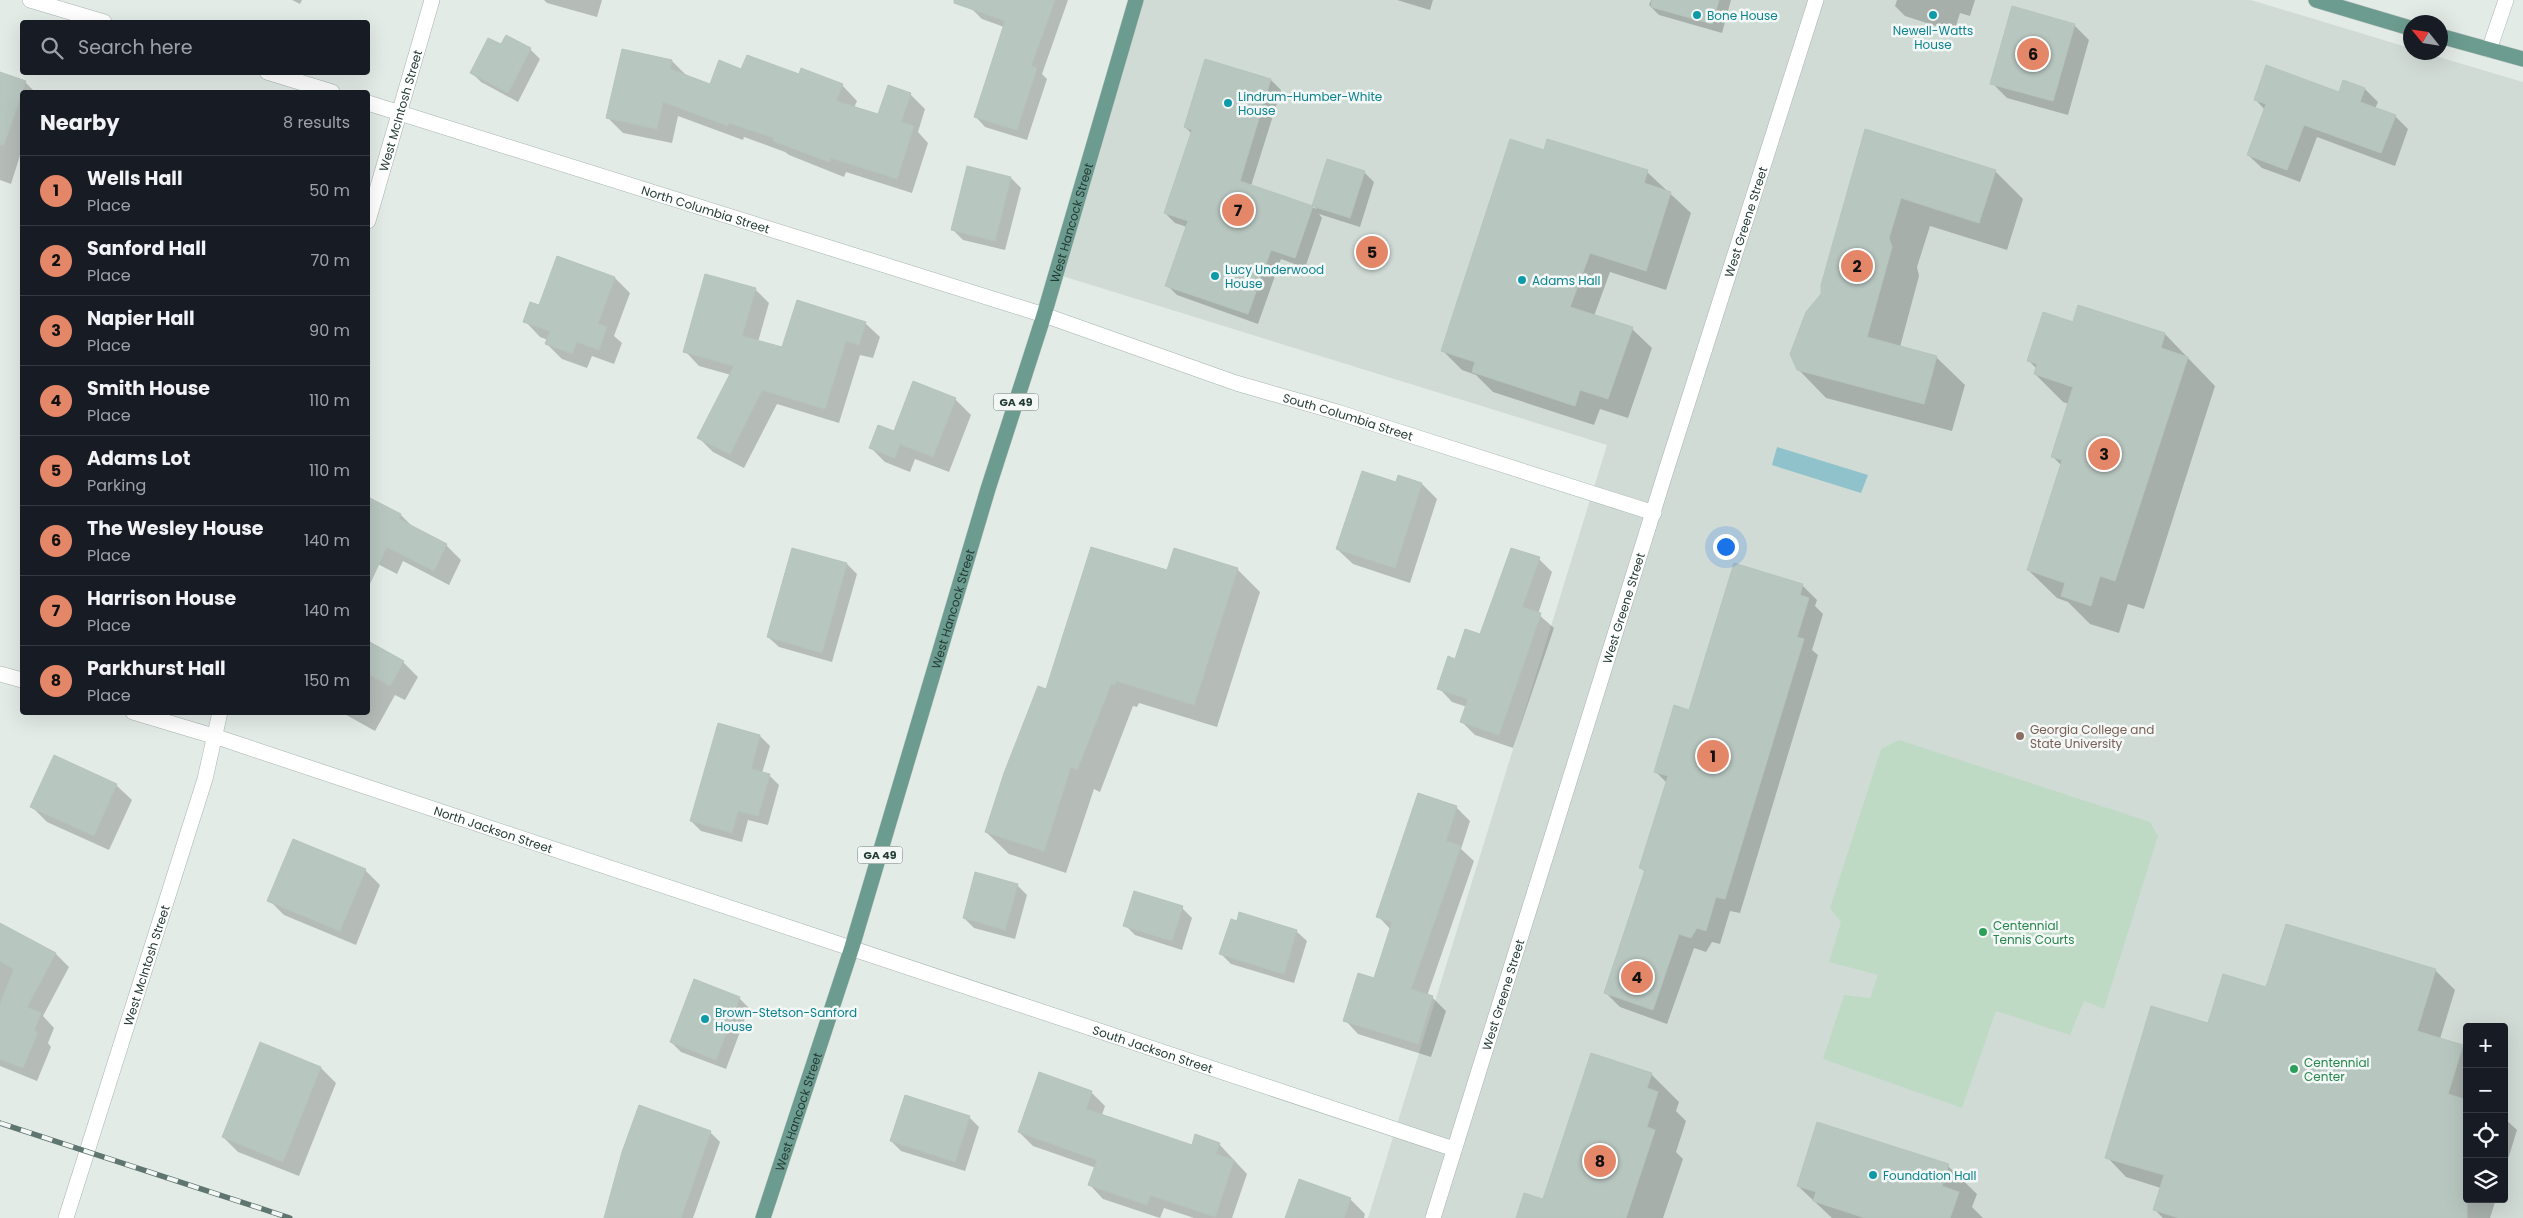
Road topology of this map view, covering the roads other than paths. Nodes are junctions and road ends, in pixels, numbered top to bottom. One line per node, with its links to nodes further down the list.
1 (30, 0): 7 (street)
2 (432, 0): 15 (street, West McIntosh Street)
3 (1136, 0): 17 (main road, West Hancock Street / GA 49)
4 (1816, 0): 18 (street, West Greene Street)
5 (2316, 0): 8 (main road)
6 (2506, 0): 10 (street)
7 (97, 20)
8 (2403, 26)
9 (2448, 38): 10 (main road)
10 (2489, 50): 11 (main road)
11 (2523, 59)
12 (277, 75): 13 (street)
13 (326, 90)
14 (370, 104): 15 (street, North Columbia Street)
15 (400, 113): 16 (street, West McIntosh Street); 17 (street, North Columbia Street)
16 (370, 214)
17 (1044, 315): 18 (street, South Columbia Street); 24 (main road, West Hancock Street / GA 49)
18 (1654, 514): 25 (street, West Greene Street)
19 (0, 674): 20 (street)
20 (20, 679)
21 (143, 715): 23 (street, North Jackson Street)
22 (219, 715): 23 (street, West McIntosh Street)
23 (213, 736): 24 (street, North Jackson Street); 26 (street, West McIntosh Street)
24 (852, 947): 25 (street, South Jackson Street); 27 (main road, West Hancock Street / GA 49)
25 (1454, 1149): 28 (street, West Greene Street)
26 (66, 1218)
27 (763, 1218)
28 (1433, 1218)

